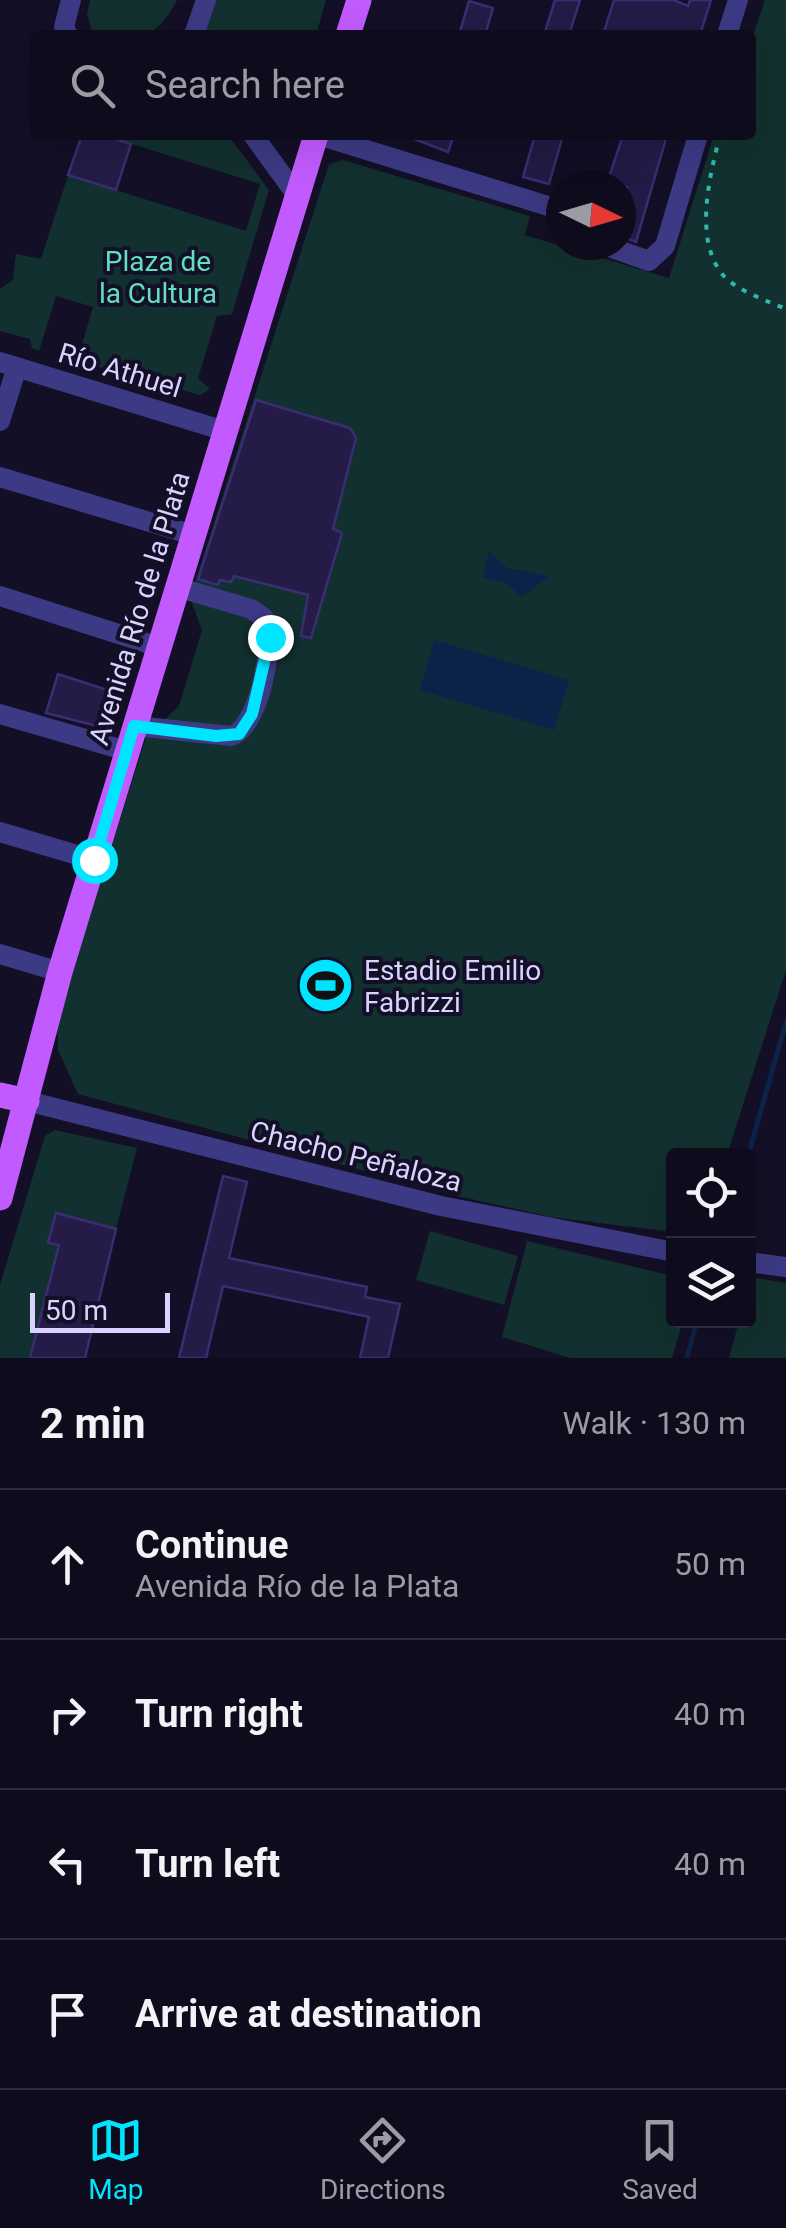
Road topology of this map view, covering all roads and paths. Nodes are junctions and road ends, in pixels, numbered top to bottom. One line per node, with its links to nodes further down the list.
1 (71, 0): 5 (street)
2 (206, 0): 6 (street)
3 (358, 0): 7 (main road)
4 (738, 0): 8 (street)
5 (65, 30)
6 (196, 30)
7 (349, 30)
8 (729, 30)
9 (257, 140): 14 (street)
10 (315, 140): 14 (main road, Avenida Río de la Plata)
11 (333, 140): 15 (street)
12 (697, 140): 16 (street)
13 (719, 140): 17 (path)
14 (298, 197): 20 (main road, Avenida Río de la Plata)
15 (546, 205)
16 (636, 256)
17 (786, 309)
18 (8, 364): 19 (street); 20 (street, Río Athuel)
19 (0, 421)
20 (224, 431): 22 (main road, Avenida Río de la Plata)
21 (0, 477): 22 (street)
22 (192, 535): 23 (main road, Avenida Río de la Plata)
23 (177, 587): 25 (main road, Avenida Río de la Plata); 27 (street)
24 (0, 596): 25 (street)
25 (159, 646): 27 (main road, Avenida Río de la Plata)
26 (0, 714): 28 (street)
27 (134, 726): 28 (main road, Avenida Río de la Plata)
28 (127, 751): 30 (main road, Avenida Río de la Plata)
29 (0, 832): 30 (street)
30 (94, 860): 32 (main road, Avenida Río de la Plata)
31 (0, 954): 32 (street)
32 (60, 972): 34 (main road, Avenida Río de la Plata)
33 (0, 1096): 34 (main road)
34 (27, 1102): 35 (main road, Avenida Río de la Plata); 36 (street, Chacho Peñaloza)
35 (0, 1198)
36 (666, 1250)

